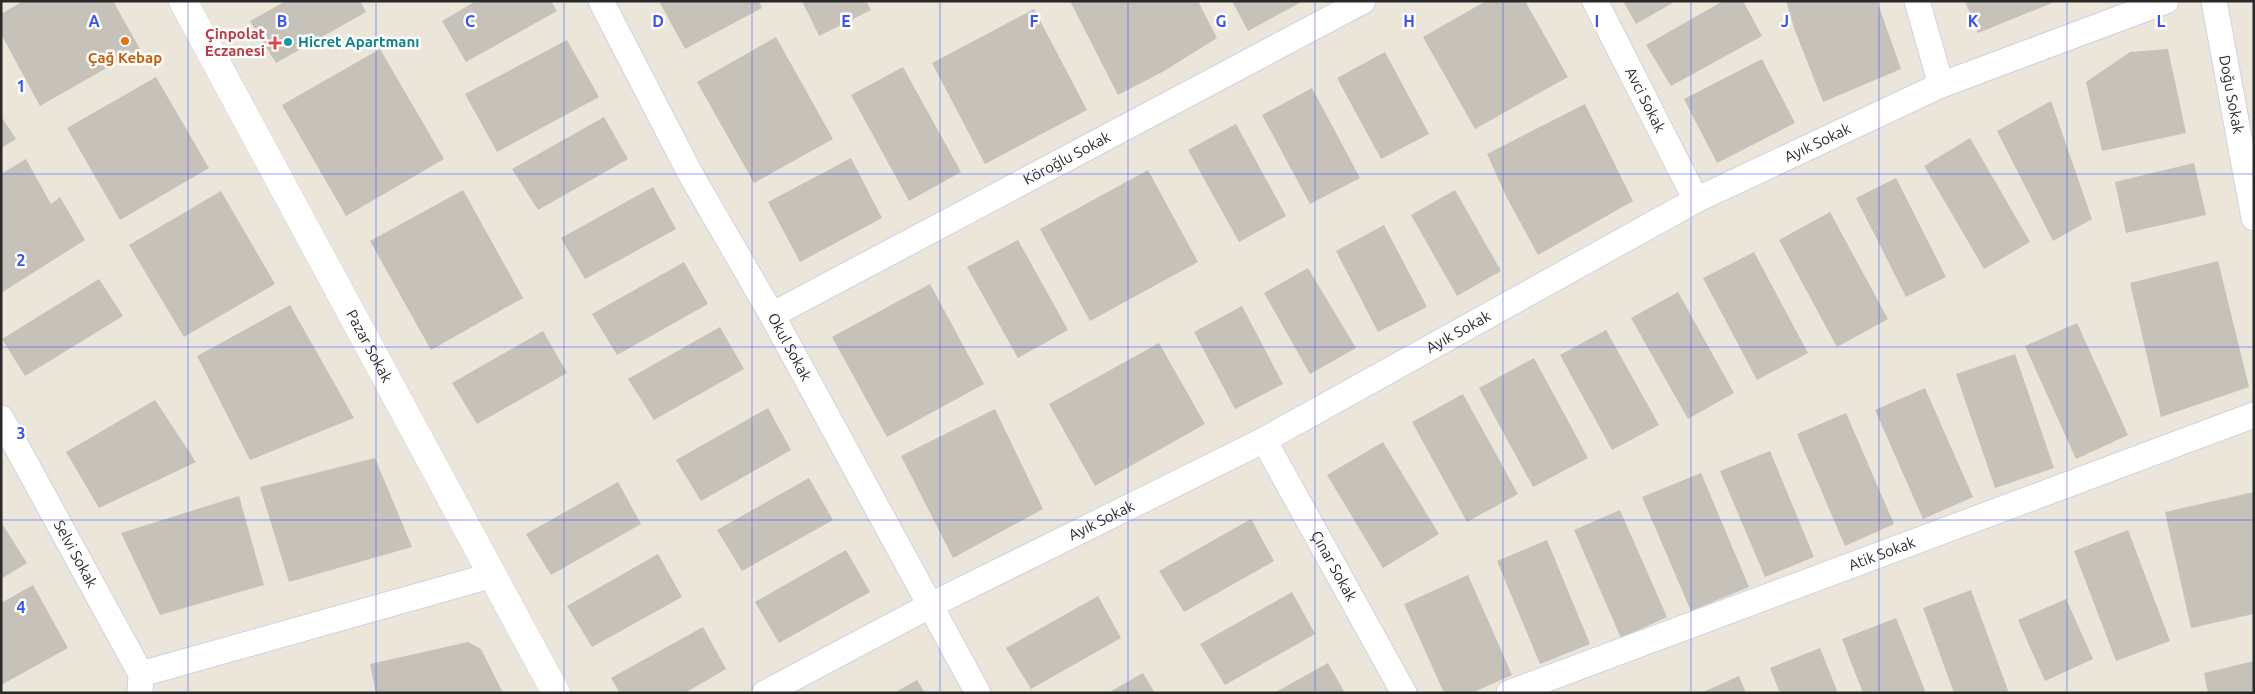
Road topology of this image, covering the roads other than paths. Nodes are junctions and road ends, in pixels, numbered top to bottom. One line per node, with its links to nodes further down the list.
1 (183, 1): 15 (street, Pazar Sokak)
2 (601, 1): 11 (street, Okul Sokak)
3 (1363, 1): 11 (street, Köroğlu Sokak)
4 (1595, 1): 9 (street, Avci Sokak)
5 (1917, 1): 8 (street)
6 (2166, 1): 8 (street, Ayık Sokak)
7 (2214, 1): 10 (street, Doğu Sokak)
8 (1941, 85): 9 (street, Ayık Sokak)
9 (1696, 200): 14 (street, Ayık Sokak)
10 (2254, 218)
11 (772, 316): 16 (street, Okul Sokak)
12 (2254, 415): 22 (street, Atik Sokak)
13 (1, 418): 17 (street, Selvi Sokak)
14 (1264, 440): 16 (street, Ayık Sokak); 21 (street, Çınar Sokak)
15 (493, 575): 17 (street); 18 (street, Pazar Sokak)
16 (932, 606): 19 (street, Ayık Sokak); 20 (street, Okul Sokak)
17 (140, 684)
18 (556, 693)
19 (765, 693)
20 (978, 693)
21 (1404, 693)
22 (1509, 693)

